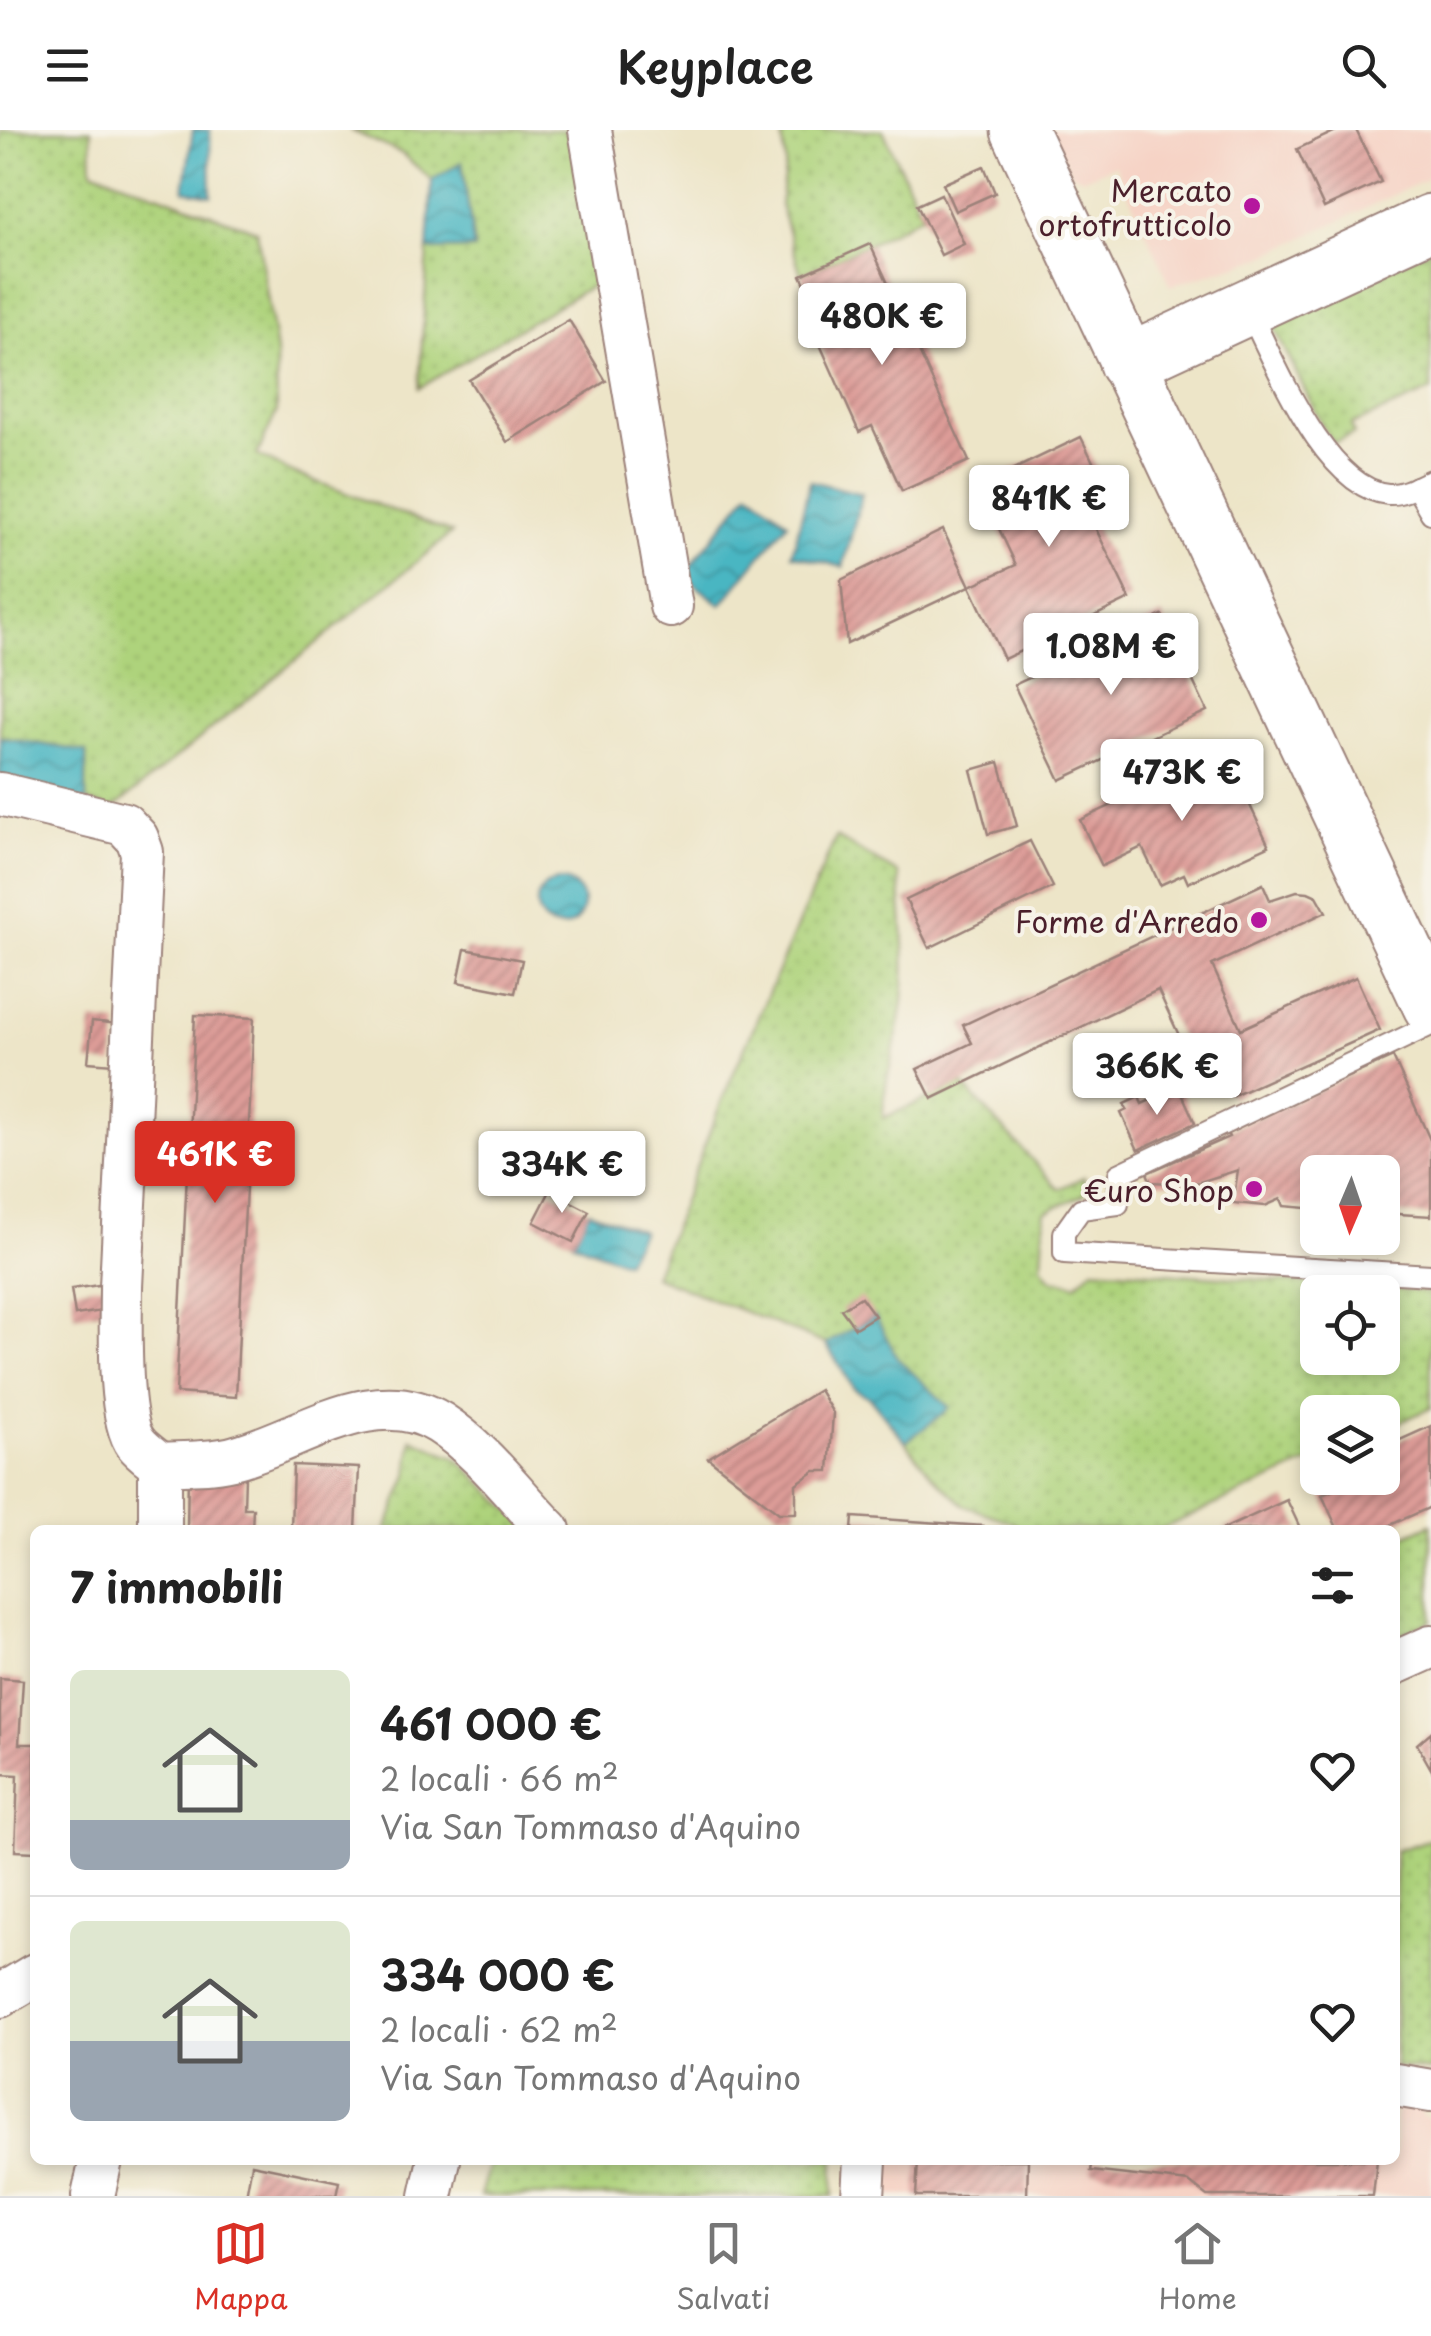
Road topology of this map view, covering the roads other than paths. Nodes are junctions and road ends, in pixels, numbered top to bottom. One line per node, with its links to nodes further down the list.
1 (590, 130): 8 (street)
2 (1019, 130): 5 (street)
3 (1431, 222): 4 (street)
4 (1248, 308): 5 (street); 6 (lane)
5 (1127, 362): 10 (street)
6 (1424, 483): 7 (lane)
7 (1431, 513)
8 (671, 606)
9 (0, 794): 13 (street)
10 (1431, 1006)
11 (1431, 1024): 12 (lane)
12 (1431, 1275)
13 (160, 1464): 14 (street); 15 (street)
14 (160, 1525)
15 (544, 1525)
16 (1431, 1647): 17 (street)
17 (1400, 1661)
18 (30, 1978): 19 (street)
19 (0, 1996)
20 (1400, 2086): 21 (street)
21 (1431, 2091)
22 (100, 2165): 25 (street)
23 (438, 2165): 26 (street)
24 (864, 2165): 27 (street)
25 (94, 2196)
26 (430, 2196)
27 (863, 2196)

